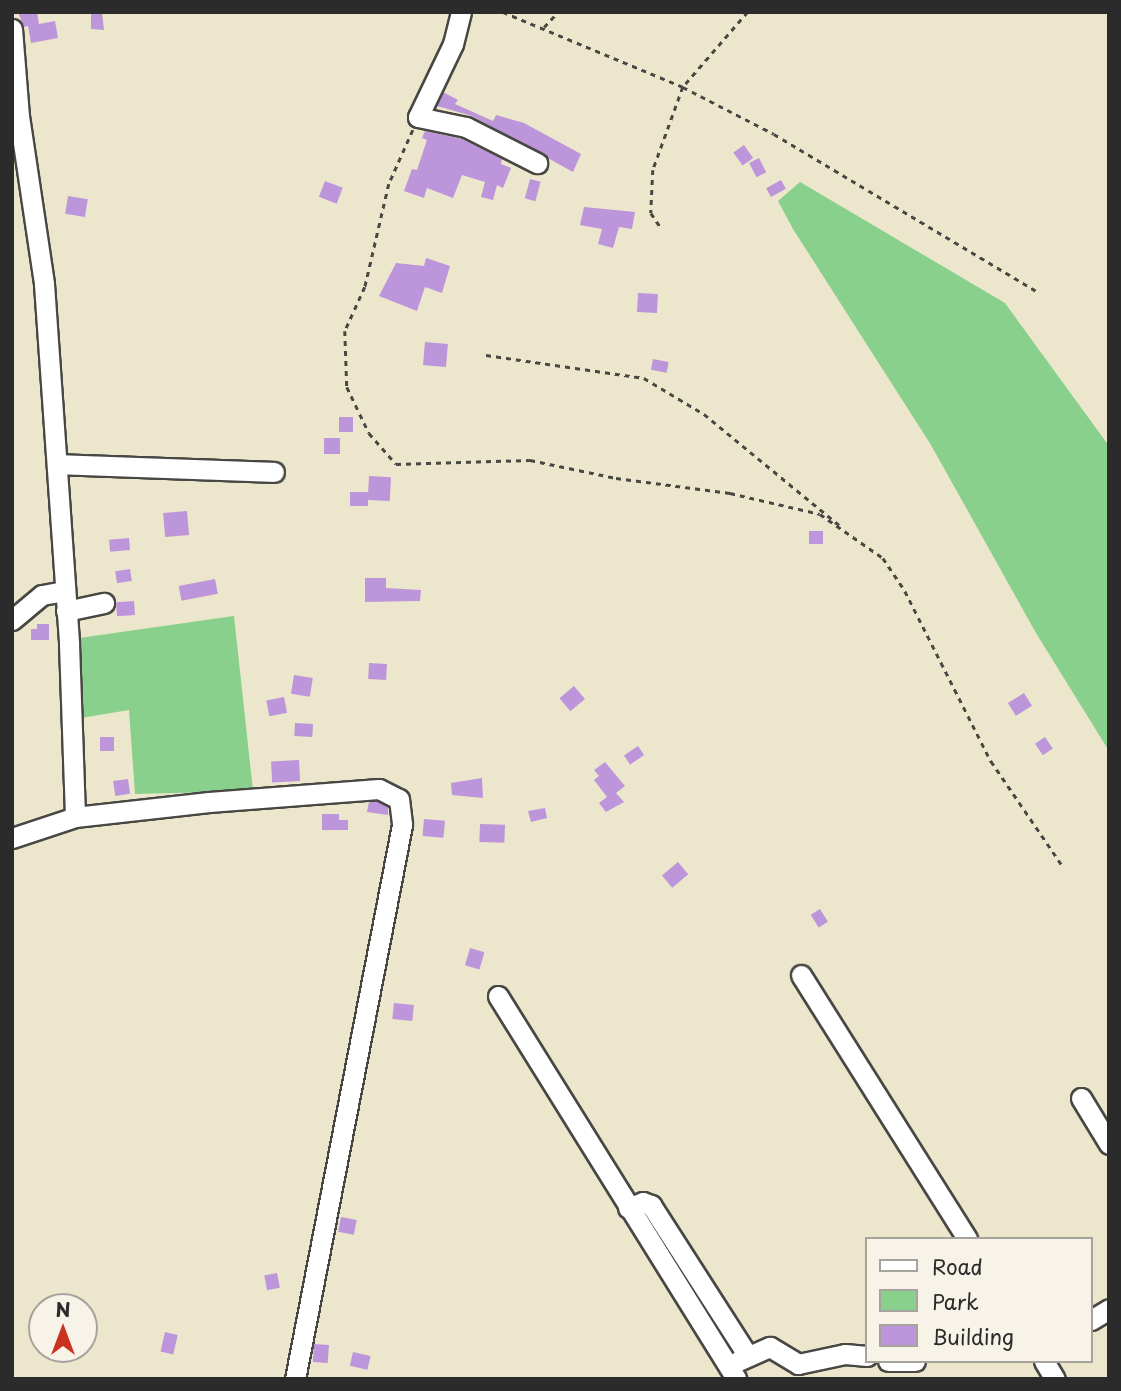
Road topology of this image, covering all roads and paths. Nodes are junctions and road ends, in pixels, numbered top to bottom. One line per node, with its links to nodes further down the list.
1 (461, 12): 8 (street)
2 (503, 12): 5 (path)
3 (558, 12): 5 (path)
4 (748, 12): 7 (path)
5 (544, 27): 7 (path)
6 (12, 29): 13 (street)
7 (683, 87): 10 (path); 11 (path)
8 (418, 117): 9 (street); 15 (path)
9 (537, 163)
10 (661, 228)
11 (1036, 291)
12 (486, 355): 15 (path)
13 (57, 464): 14 (street); 16 (street)
14 (274, 472)
15 (850, 534): 21 (path)
16 (65, 601): 17 (street); 18 (street); 19 (street)
17 (104, 603)
18 (12, 620)
19 (75, 817): 20 (street); 34 (street)
20 (12, 838)
21 (1062, 864)
22 (801, 975): 27 (street)
23 (498, 996): 26 (street)
24 (1081, 1098): 25 (street)
25 (1109, 1144)
26 (628, 1208): 30 (street); 33 (street)
27 (966, 1237)
28 (1109, 1309): 29 (street)
29 (1093, 1319)
30 (748, 1356): 31 (street); 33 (street)
31 (866, 1356)
32 (1045, 1363): 35 (street)
33 (732, 1373)
34 (295, 1379)
35 (1055, 1379)

